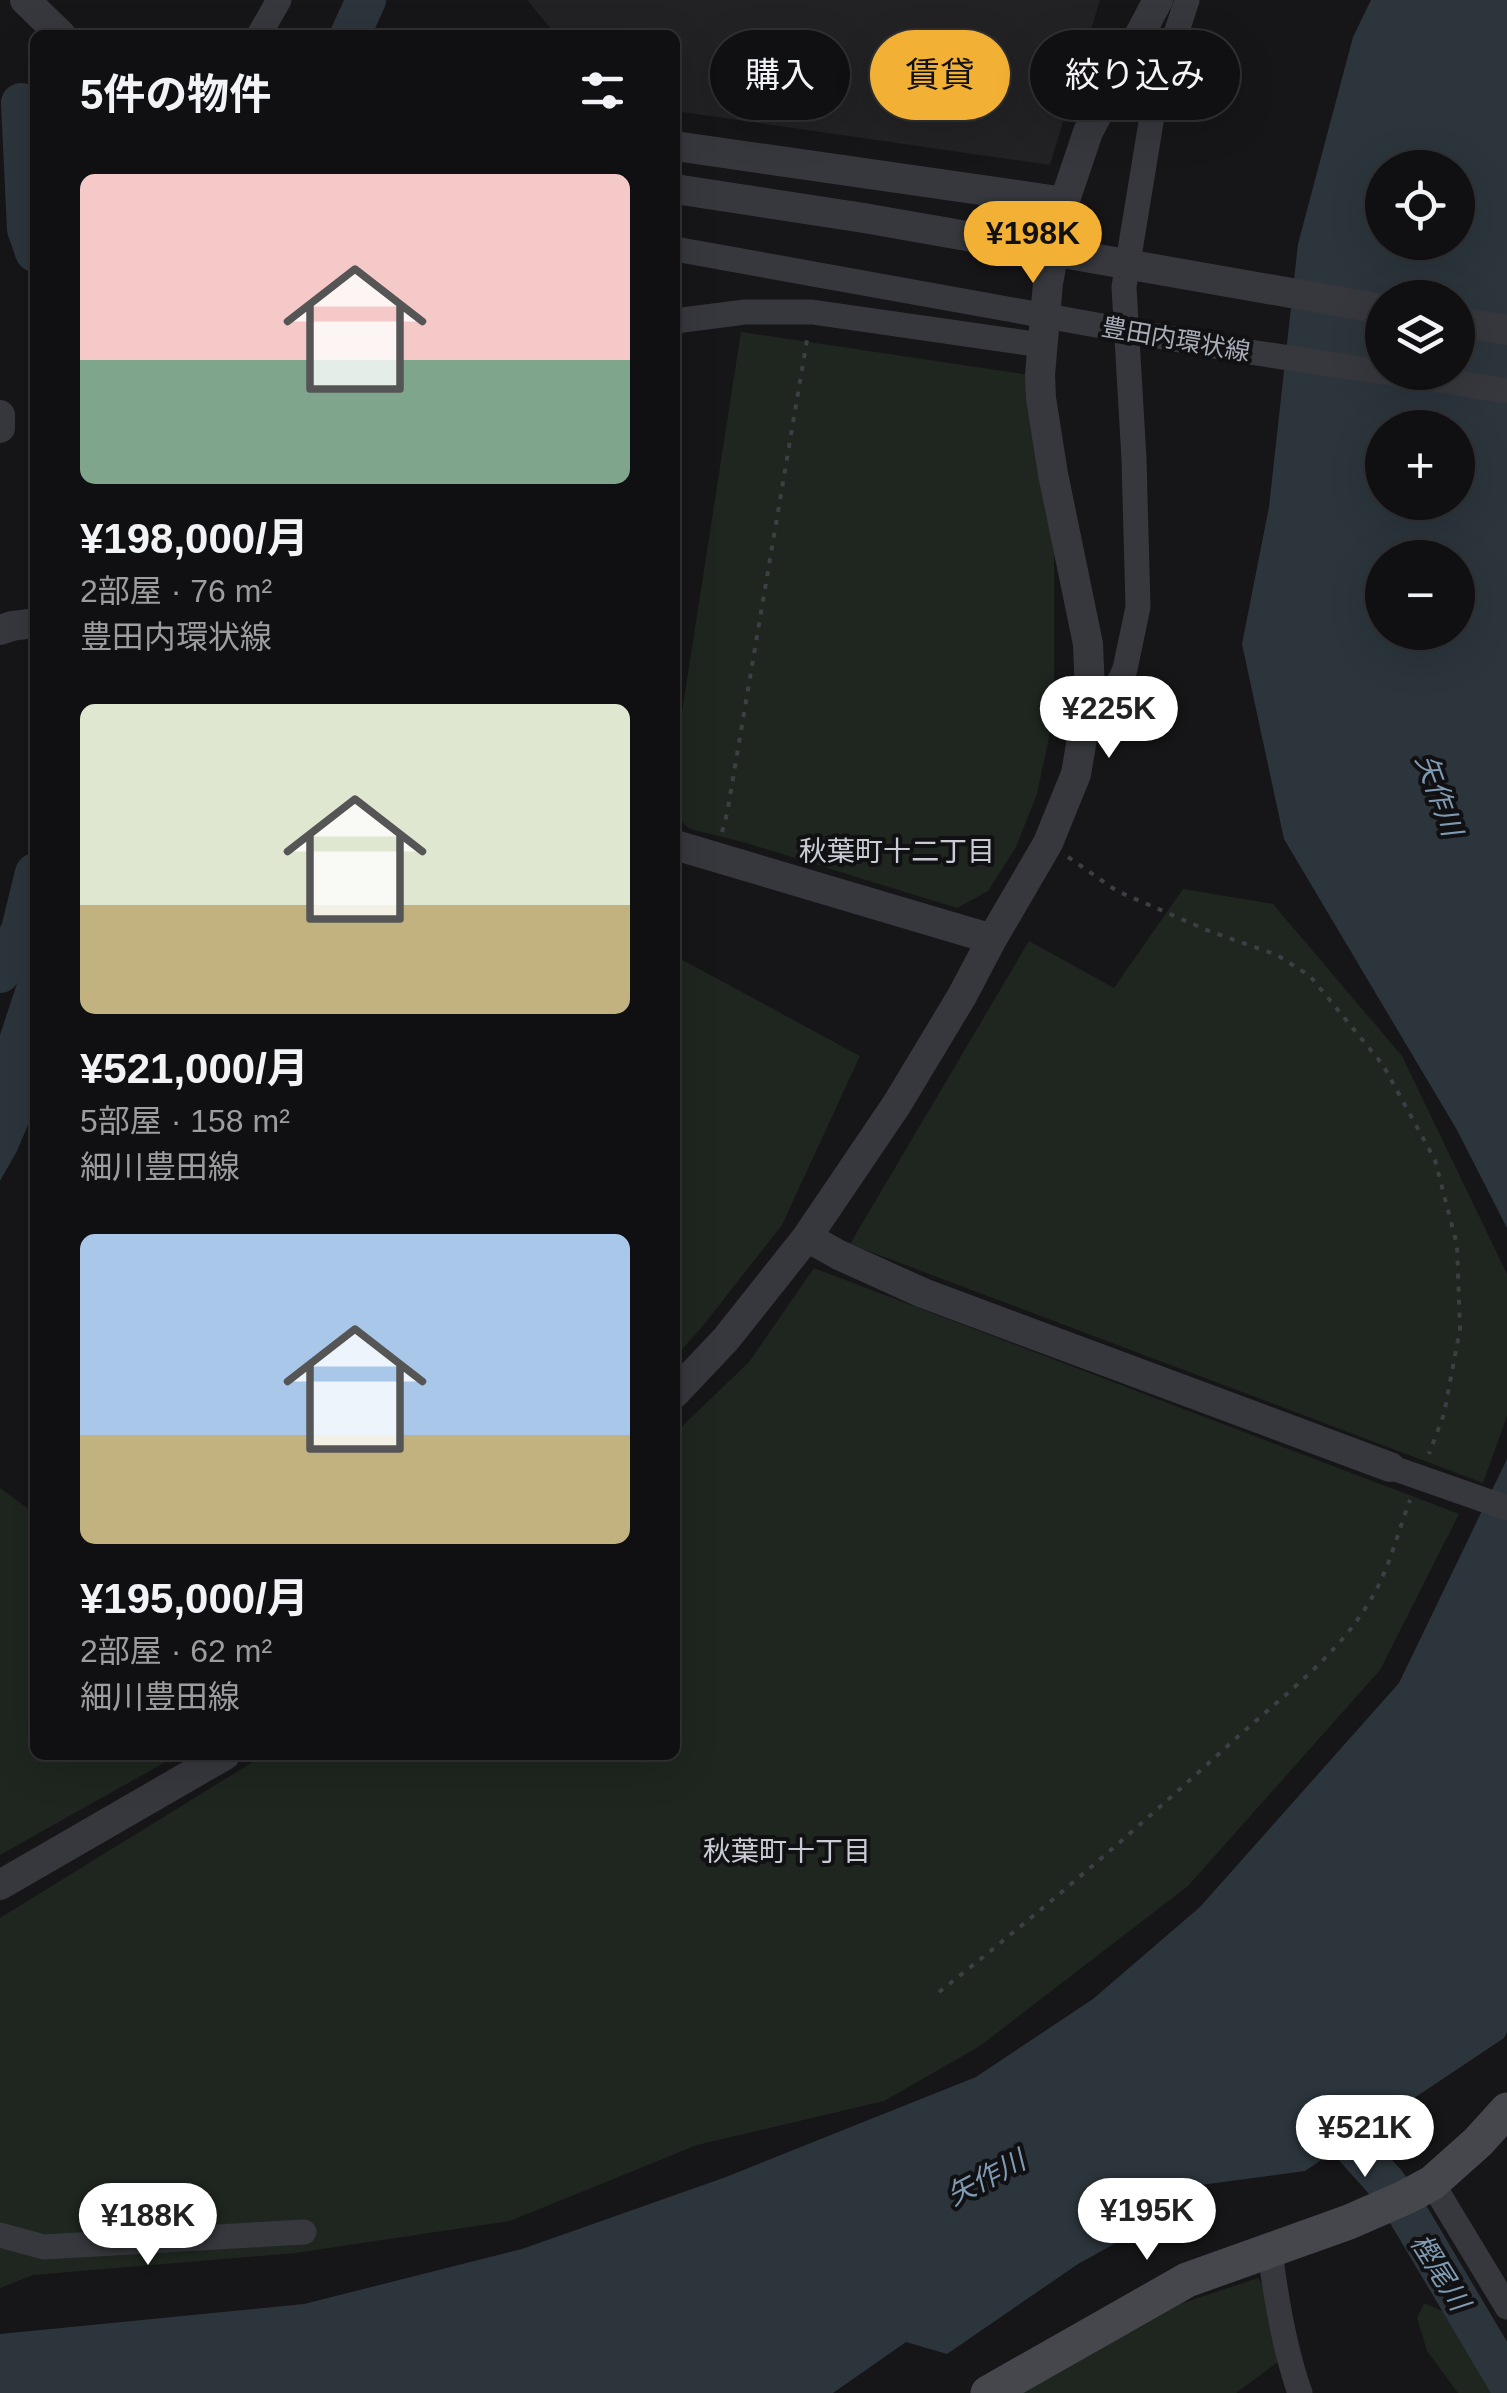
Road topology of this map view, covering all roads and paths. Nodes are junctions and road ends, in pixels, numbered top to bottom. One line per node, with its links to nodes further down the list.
1 (25, 0): 5 (street)
2 (279, 0): 6 (street)
3 (1158, 0): 9 (street)
4 (1187, 0): 24 (street)
5 (56, 30)
6 (262, 30)
7 (680, 147): 9 (street)
8 (680, 190): 11 (street)
9 (1064, 202): 16 (street)
10 (680, 250): 17 (street, 豊田内環状線)
11 (1365, 306)
12 (680, 320): 16 (street)
13 (810, 324): 25 (path)
14 (1475, 325): 15 (street)
15 (1507, 330)
16 (1042, 345): 24 (street)
17 (1365, 369)
18 (1475, 385): 19 (street, 豊田内環状線)
19 (1507, 390)
20 (0, 415): 21 (street)
21 (0, 428)
22 (30, 624): 23 (street)
23 (0, 630)
24 (1090, 692): 27 (street)
25 (727, 814)
26 (680, 846): 27 (street)
27 (992, 939): 28 (street)
28 (806, 1237): 29 (street); 30 (street)
29 (680, 1388)
30 (1390, 1467): 31 (street)
31 (1507, 1508)
32 (216, 1760): 33 (street)
33 (0, 1885)
34 (1507, 2110): 35 (main road)
35 (1420, 2190): 38 (main road); 39 (street)
36 (304, 2232): 37 (street)
37 (0, 2234)
38 (1270, 2251): 40 (main road); 41 (street)
39 (1507, 2307)
40 (988, 2393)
41 (1300, 2393)

